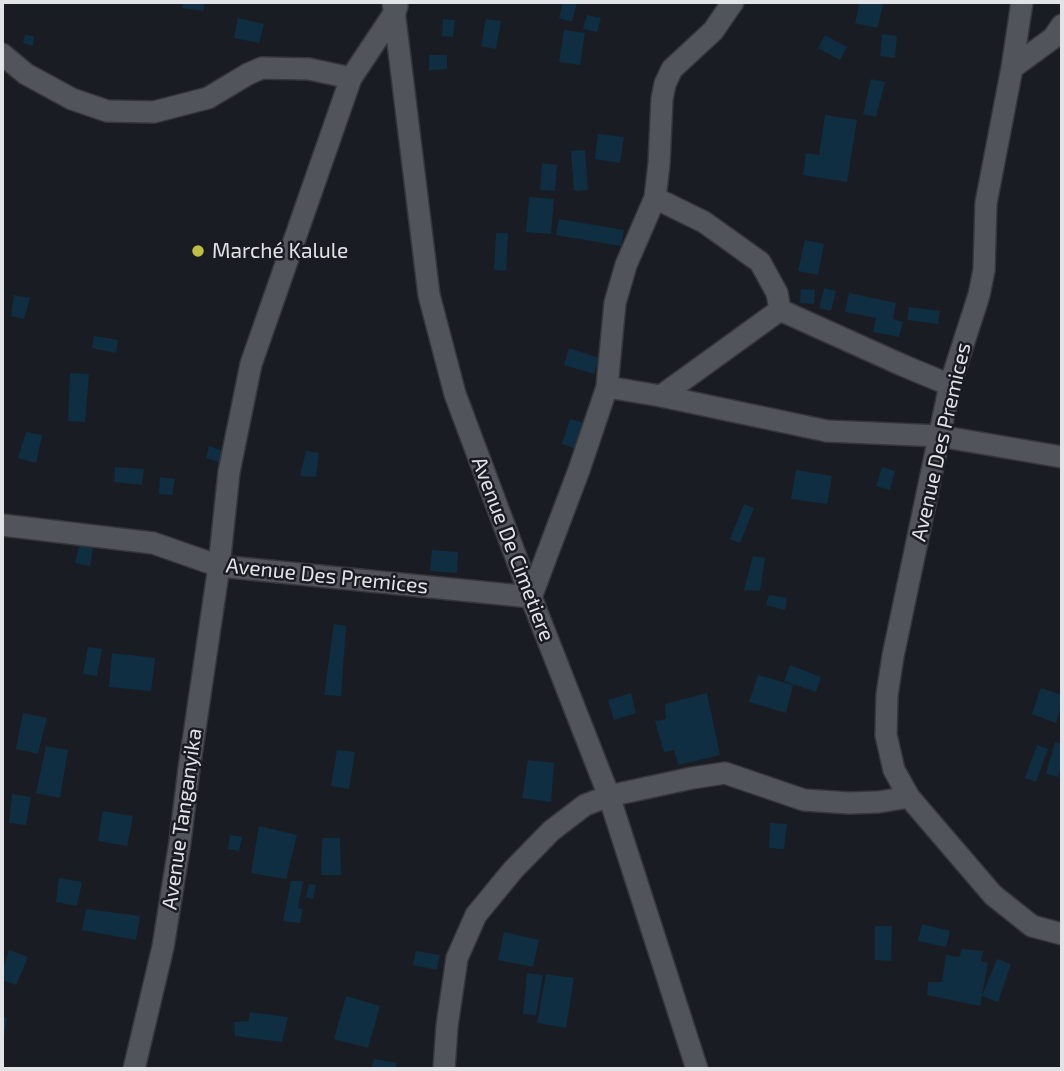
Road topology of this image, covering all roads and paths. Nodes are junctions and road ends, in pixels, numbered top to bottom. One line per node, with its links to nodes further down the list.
1 (733, 2): 8 (street)
2 (1022, 2): 6 (street, Avenue Des Premices)
3 (396, 5): 7 (street, Avenue Tanganyika); 17 (street, Avenue De Cimetiere)
4 (1062, 25): 6 (street)
5 (2, 54): 7 (street)
6 (1012, 68): 10 (street, Avenue Des Premices)
7 (351, 78): 16 (street, Avenue Tanganyika)
8 (654, 198): 9 (street); 11 (street)
9 (780, 310): 10 (street); 12 (street)
10 (950, 385): 13 (street, Avenue Des Premices)
11 (607, 387): 12 (street); 17 (street)
12 (661, 396): 13 (street)
13 (939, 436): 14 (street); 19 (street, Avenue Des Premices)
14 (1062, 457)
15 (2, 525): 16 (street, Avenue Des Premices)
16 (219, 566): 17 (street, Avenue Des Premices); 21 (street, Avenue Tanganyika)
17 (531, 597): 18 (street, Avenue De Cimetiere)
18 (609, 796): 19 (street); 22 (street); 23 (street, Avenue De Cimetiere)
19 (909, 797): 20 (street, Avenue Des Premices)
20 (1062, 934)
21 (134, 1069)
22 (444, 1069)
23 (697, 1069)

